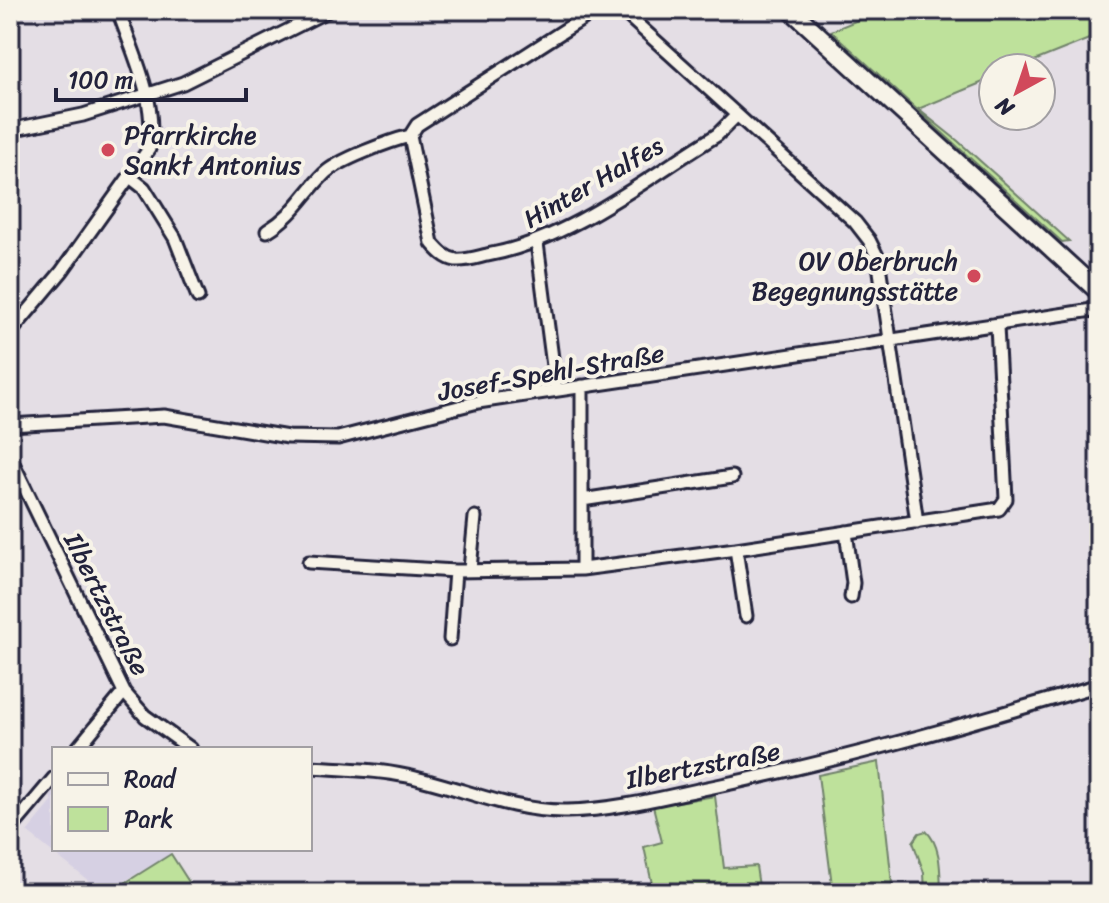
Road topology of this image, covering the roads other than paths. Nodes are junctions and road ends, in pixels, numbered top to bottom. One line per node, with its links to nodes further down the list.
1 (118, 10): 6 (street)
2 (329, 10): 6 (street)
3 (596, 10): 9 (street)
4 (617, 10): 7 (street)
5 (791, 10): 13 (main road)
6 (147, 96): 8 (street); 10 (street)
7 (736, 116): 12 (street, Hinter Halfes); 18 (street)
8 (10, 130)
9 (410, 136): 11 (street); 12 (street, Hinter Halfes)
10 (130, 177): 14 (street); 17 (street)
11 (267, 231)
12 (537, 243): 20 (street)
13 (1099, 292)
14 (198, 297)
15 (1099, 309): 16 (street, Josef-Spehl-Straße)
16 (997, 326): 18 (street, Josef-Spehl-Straße); 26 (street)
17 (10, 333)
18 (890, 341): 19 (street, Josef-Spehl-Straße); 26 (street)
19 (582, 386): 20 (street, Josef-Spehl-Straße); 24 (street)
20 (556, 389): 21 (street, Josef-Spehl-Straße)
21 (10, 425)
22 (10, 457): 37 (street, Ilbertzstraße)
23 (732, 477): 24 (street)
24 (582, 500): 31 (street)
25 (475, 517): 30 (street)
26 (917, 522): 27 (street)
27 (846, 532): 28 (street); 33 (street)
28 (736, 549): 31 (street); 34 (street)
29 (309, 562): 32 (street)
30 (470, 569): 31 (street); 32 (street)
31 (582, 569)
32 (455, 571): 35 (street)
33 (851, 597)
34 (746, 616)
35 (450, 639)
36 (1099, 685): 40 (street, Ilbertzstraße)
37 (124, 692): 38 (street); 39 (street, Ilbertzstraße)
38 (79, 747)
39 (188, 747)
40 (312, 767)
41 (52, 780): 42 (street)
42 (10, 830)

